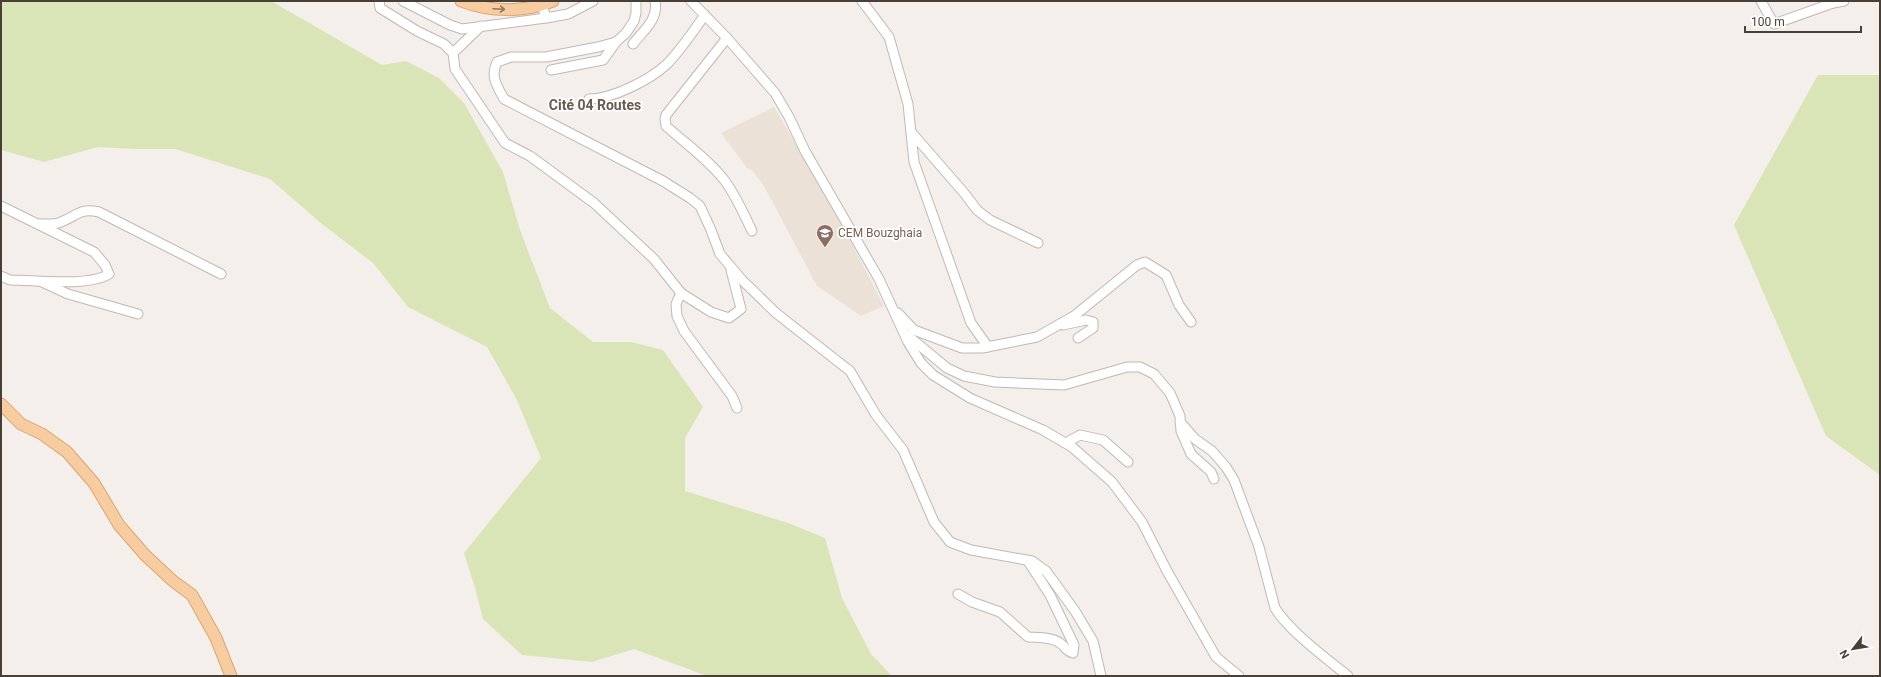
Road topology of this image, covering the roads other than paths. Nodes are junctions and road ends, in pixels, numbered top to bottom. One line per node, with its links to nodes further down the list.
1 (378, 1): 19 (street)
2 (403, 1): 15 (street)
3 (461, 1): 12 (main road, one-way to 12)
4 (593, 1): 14 (street)
5 (636, 1): 17 (street)
6 (655, 1): 18 (street)
7 (693, 1): 13 (street)
8 (862, 1): 22 (street)
9 (1761, 1): 11 (street)
10 (1844, 1): 11 (street)
11 (1833, 2)
12 (548, 3): 14 (street)
13 (705, 15): 16 (street); 21 (street)
14 (546, 18): 15 (street)
15 (481, 26): 19 (street)
16 (727, 38): 25 (street); 32 (street)
17 (616, 42): 20 (street); 27 (street)
18 (633, 44)
19 (453, 53): 31 (street)
20 (551, 70)
21 (589, 99)
22 (912, 133): 26 (street); 38 (street)
23 (1, 206): 24 (street)
24 (37, 224): 28 (street); 30 (street)
25 (752, 231)
26 (1038, 243)
27 (730, 267): 31 (street); 45 (street)
28 (221, 274)
29 (1, 276): 30 (street)
30 (39, 280): 33 (street)
31 (681, 293): 40 (street)
32 (892, 306): 36 (street); 38 (street)
33 (138, 314)
34 (1191, 322): 35 (street)
35 (1054, 327): 37 (street); 38 (street)
36 (904, 333): 41 (street); 42 (street)
37 (1078, 338)
38 (988, 347)
39 (1, 404): 47 (main road)
40 (737, 408)
41 (1180, 422): 44 (street); 50 (street)
42 (1066, 443): 43 (street); 49 (street)
43 (1128, 462)
44 (1214, 478)
45 (1028, 560): 46 (street); 48 (street)
46 (958, 594)
47 (231, 676)
48 (1101, 676)
49 (1239, 676)
50 (1348, 676)

